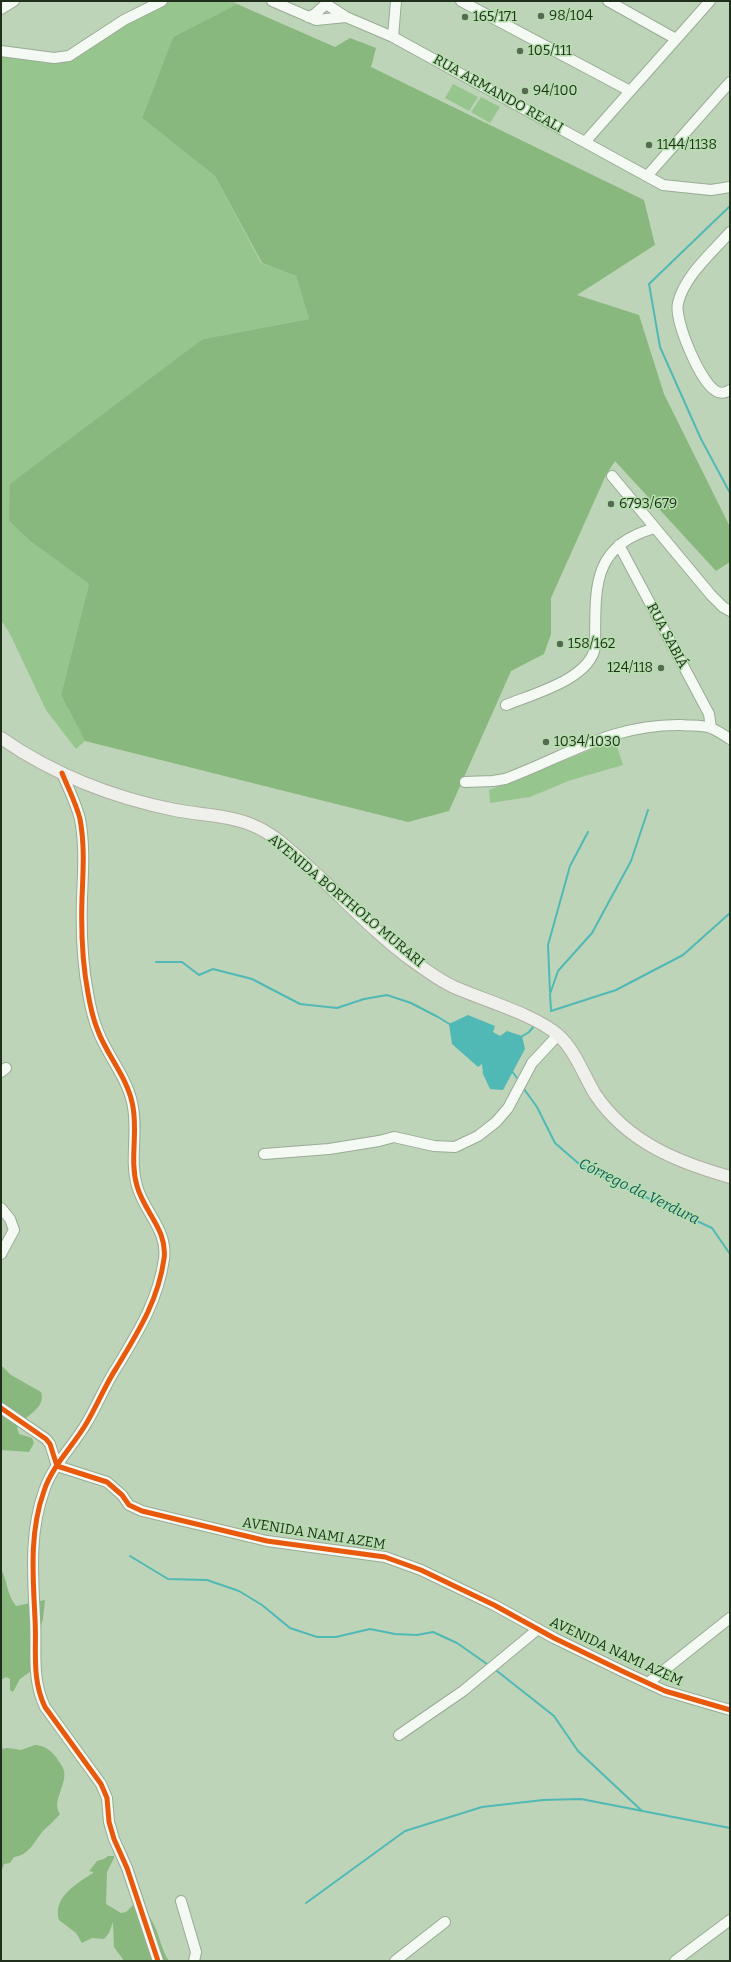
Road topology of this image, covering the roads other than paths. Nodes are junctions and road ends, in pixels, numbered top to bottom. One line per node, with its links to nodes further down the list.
1 (14, 1): 9 (street)
2 (162, 1): 14 (street)
3 (272, 1): 10 (street)
4 (396, 1): 12 (street)
5 (461, 1): 16 (street)
6 (608, 1): 13 (street)
7 (710, 1): 13 (street)
8 (326, 3): 10 (street); 11 (street, RUA ARMANDO REALI)
9 (1, 8)
10 (308, 17): 11 (street)
11 (346, 17): 12 (street, RUA ARMANDO REALI)
12 (393, 37): 17 (street, RUA ARMANDO REALI)
13 (676, 39): 16 (street)
14 (1, 51)
15 (730, 82): 18 (street)
16 (630, 91): 17 (street)
17 (585, 142): 18 (street, RUA ARMANDO REALI)
18 (647, 176): 19 (street, RUA ARMANDO REALI)
19 (730, 187)
20 (730, 232): 21 (street)
21 (730, 390)
22 (612, 476): 23 (street)
23 (655, 528): 24 (street); 25 (street)
24 (619, 545): 26 (street); 27 (street, RUA SABIÁ)
25 (730, 611)
26 (506, 705)
27 (711, 728): 29 (street); 31 (street)
28 (1, 738): 30 (main road, AVENIDA BORTHOLO MURARI)
29 (730, 739)
30 (62, 773): 32 (main road, AVENIDA BORTHOLO MURARI); 38 (street)
31 (465, 782)
32 (558, 1034): 33 (street); 34 (main road, AVENIDA BORTHOLO MURARI)
33 (264, 1154)
34 (730, 1177)
35 (1, 1208): 36 (street)
36 (1, 1254)
37 (1, 1408): 38 (street)
38 (57, 1466): 40 (street, AVENIDA NAMI AZEM); 47 (street)
39 (730, 1618): 41 (street)
40 (538, 1629): 41 (street, AVENIDA NAMI AZEM); 43 (street)
41 (648, 1683): 42 (street, AVENIDA NAMI AZEM)
42 (730, 1710)
43 (399, 1735)
44 (181, 1901): 48 (street)
45 (730, 1920): 50 (street)
46 (445, 1922): 49 (street)
47 (158, 1961)
48 (194, 1961)
49 (395, 1961)
50 (674, 1961)

